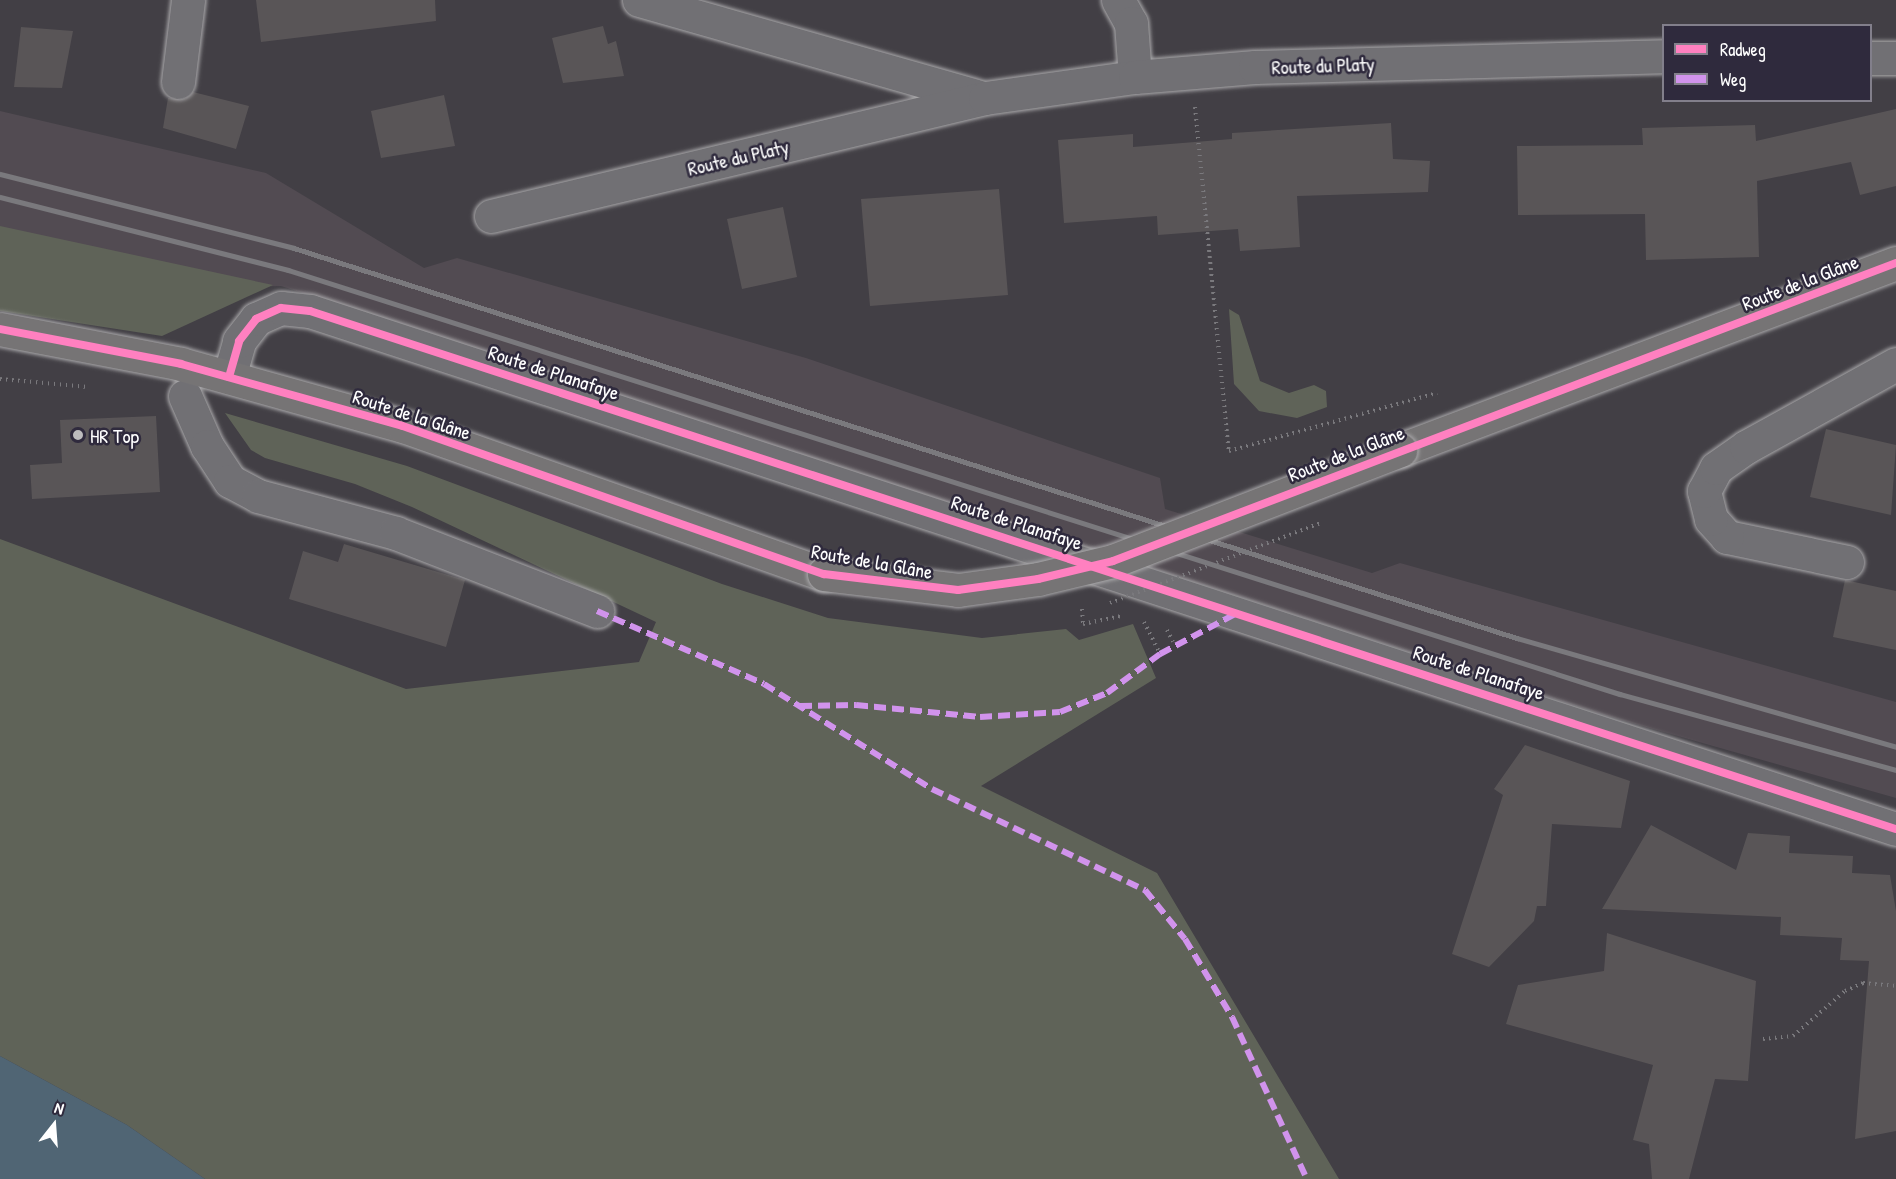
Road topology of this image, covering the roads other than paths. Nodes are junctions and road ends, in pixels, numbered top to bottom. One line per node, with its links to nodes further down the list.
1 (188, 0): 8 (street)
2 (639, 0): 9 (street, Route du Platy)
3 (1118, 0): 7 (street)
4 (1662, 56): 7 (street, Route du Platy)
5 (1872, 58): 6 (street)
6 (1896, 58)
7 (1135, 77): 9 (street, Route du Platy)
8 (178, 82)
9 (985, 98): 10 (street, Route du Platy)
10 (491, 216)
11 (1896, 263): 14 (main road, Route de la Glâne, bridge)
12 (0, 328): 14 (main road, Route de la Glâne)
13 (1896, 364): 16 (street)
14 (229, 377): 18 (street, Route de Planafaye)
15 (185, 396): 17 (street)
16 (1847, 562)
17 (597, 611)
18 (1896, 829)

